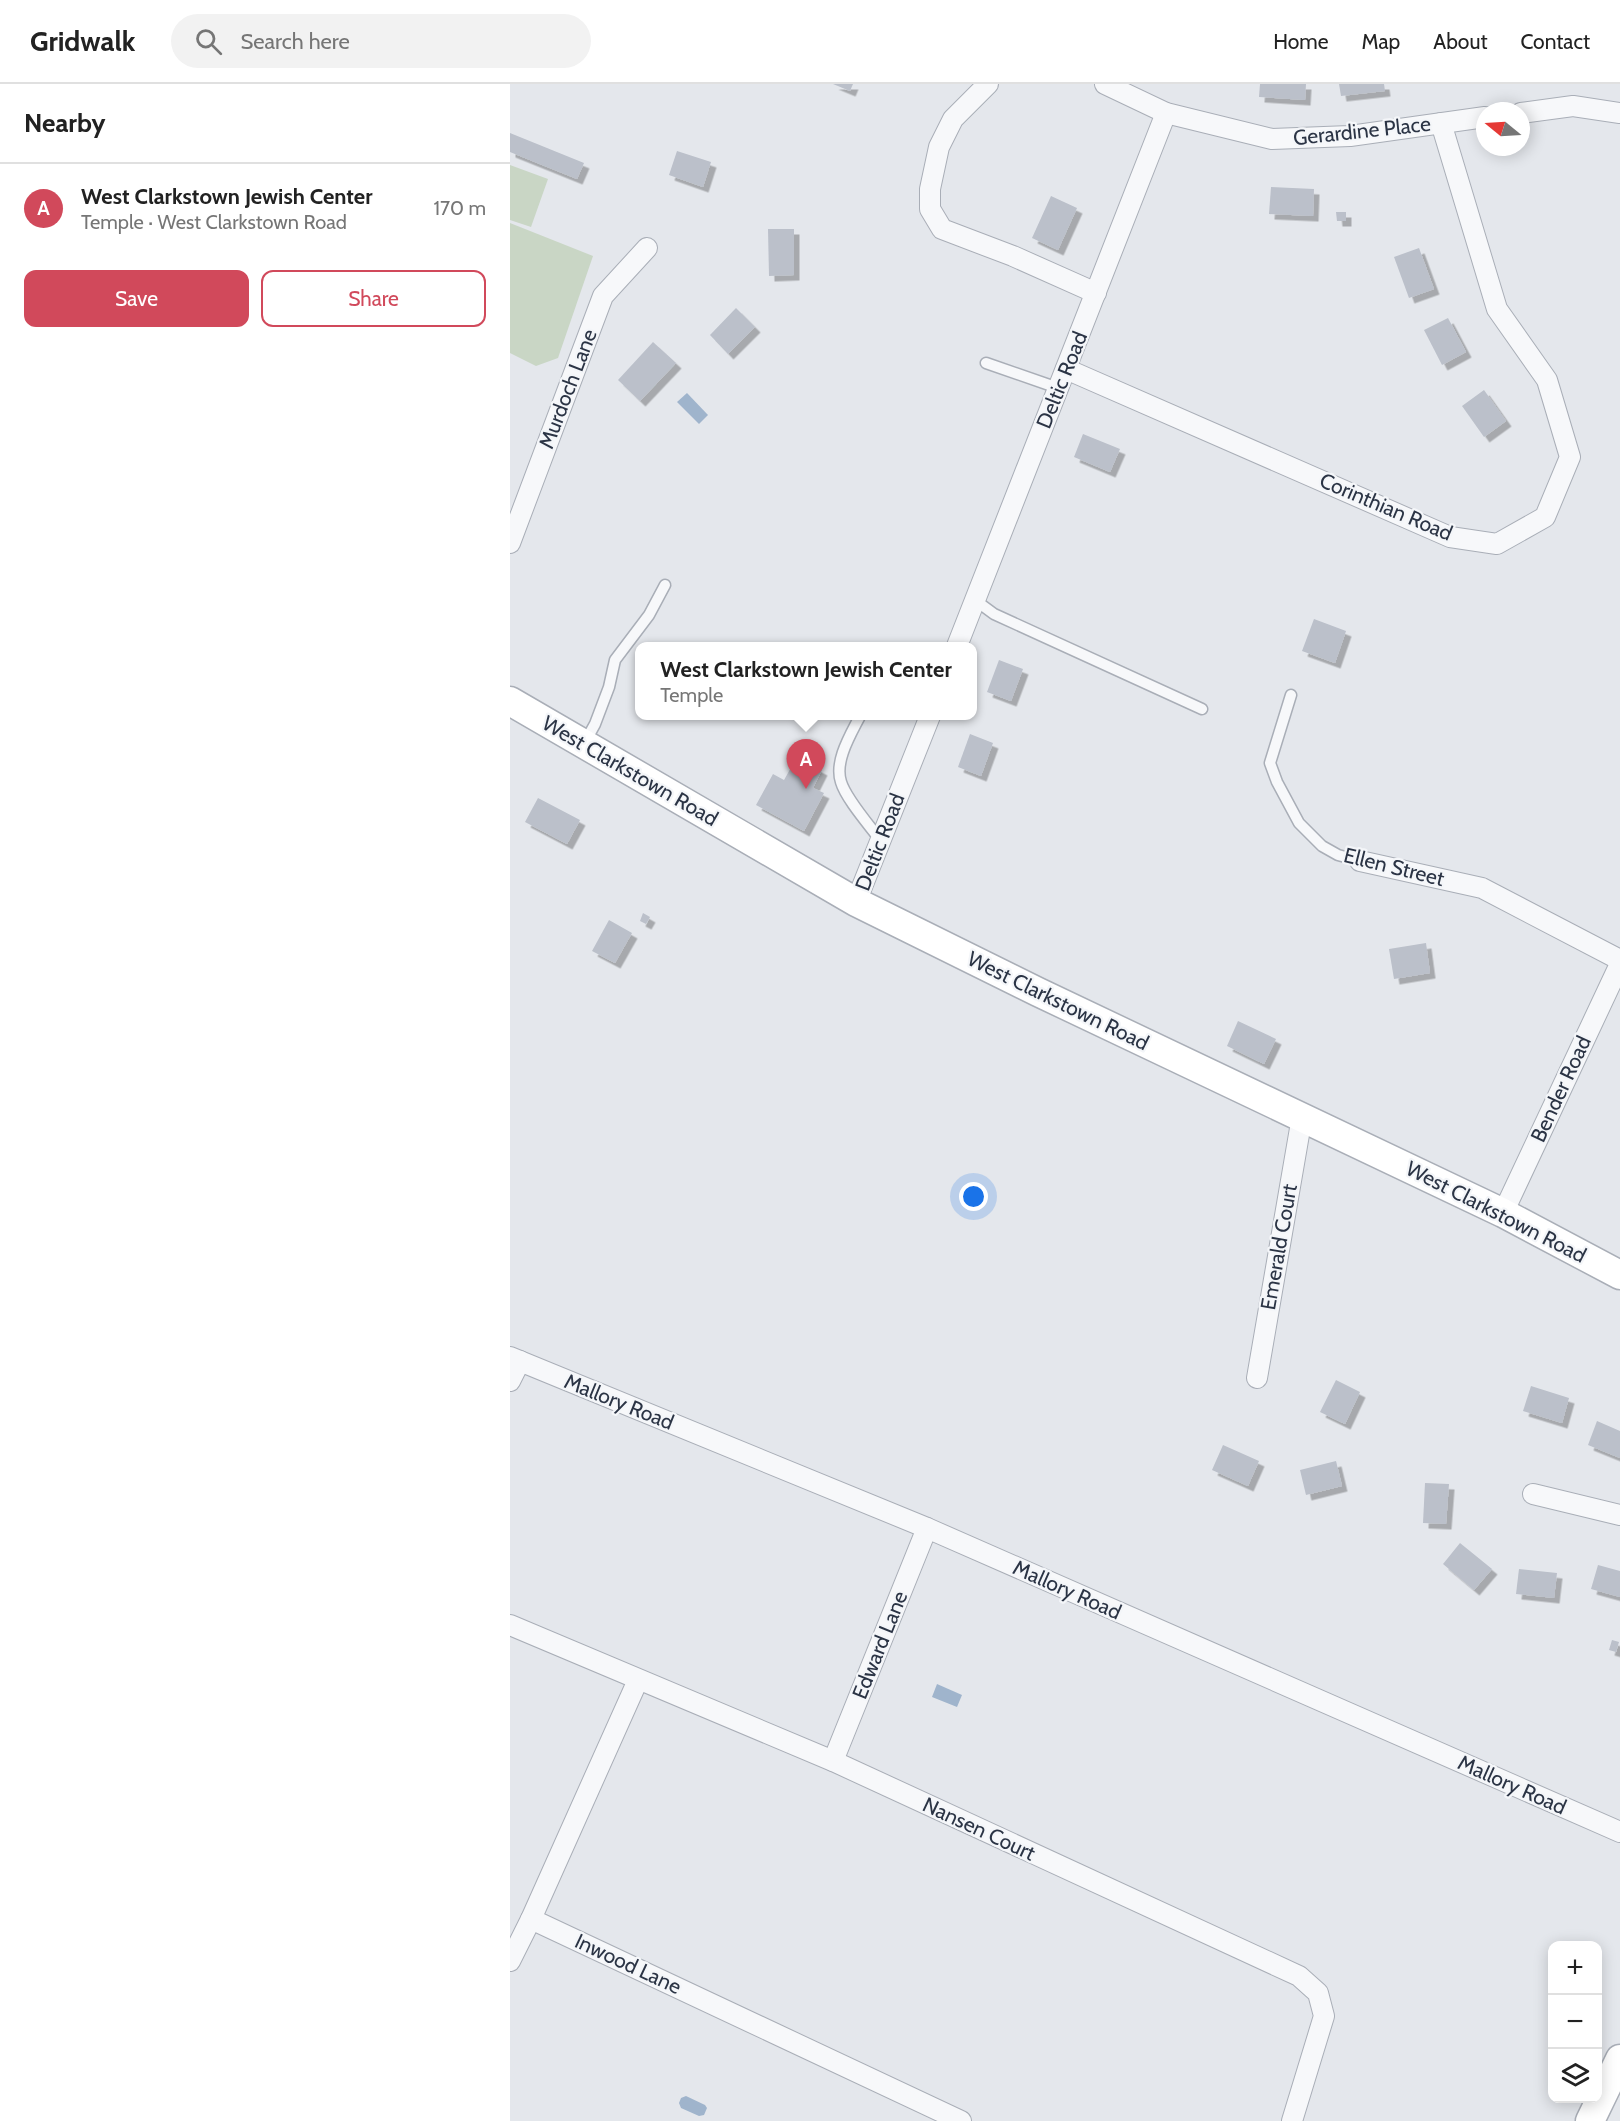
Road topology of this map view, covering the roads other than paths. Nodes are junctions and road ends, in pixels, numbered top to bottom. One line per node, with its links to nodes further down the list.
1 (986, 84): 9 (street)
2 (1105, 84): 4 (street, Gerardine Place)
3 (1530, 112): 5 (street)
4 (1166, 113): 7 (street, Gerardine Place); 9 (street, Deltic Road)
5 (1620, 113)
6 (1476, 118): 7 (street, Gerardine Place)
7 (1441, 123): 11 (street, Corinthian Road)
8 (647, 248): 13 (street, Murdoch Lane)
9 (1096, 293): 11 (street, Deltic Road)
10 (986, 363): 12 (lane)
11 (1066, 369): 12 (street, Deltic Road)
12 (1058, 388): 15 (street, Deltic Road)
13 (510, 543)
14 (665, 585): 22 (lane)
15 (975, 600): 16 (street, Deltic Road); 19 (lane)
16 (959, 642)
17 (1291, 695): 24 (lane, Ellen Street)
18 (510, 701): 22 (street, West Clarkstown Road)
19 (1202, 709)
20 (858, 720): 23 (lane)
21 (928, 720): 23 (street, Deltic Road)
22 (584, 744): 25 (street, West Clarkstown Road)
23 (881, 841): 25 (street, Deltic Road)
24 (1360, 861): 26 (street, Ellen Street)
25 (856, 902): 28 (street, West Clarkstown Road)
26 (1620, 960)
27 (1620, 964): 29 (street, Bender Road)
28 (1302, 1117): 29 (street, West Clarkstown Road); 32 (street, Emerald Court)
29 (1503, 1213): 30 (street, West Clarkstown Road)
30 (1620, 1275)
31 (515, 1359): 33 (street); 36 (street, Mallory Road)
32 (1257, 1378)
33 (510, 1381)
34 (1533, 1494): 35 (street)
35 (1620, 1515)
36 (927, 1528): 39 (street, Edward Lane); 40 (street, Mallory Road)
37 (510, 1625): 38 (street, Nansen Court)
38 (638, 1680): 39 (street, Nansen Court); 41 (street)
39 (833, 1761): 45 (street, Nansen Court)
40 (1620, 1832)
41 (531, 1919): 42 (street); 44 (street, Inwood Lane)
42 (510, 1961)
43 (1620, 2059): 46 (street)
44 (961, 2121)
45 (1292, 2121)
46 (1590, 2121)

